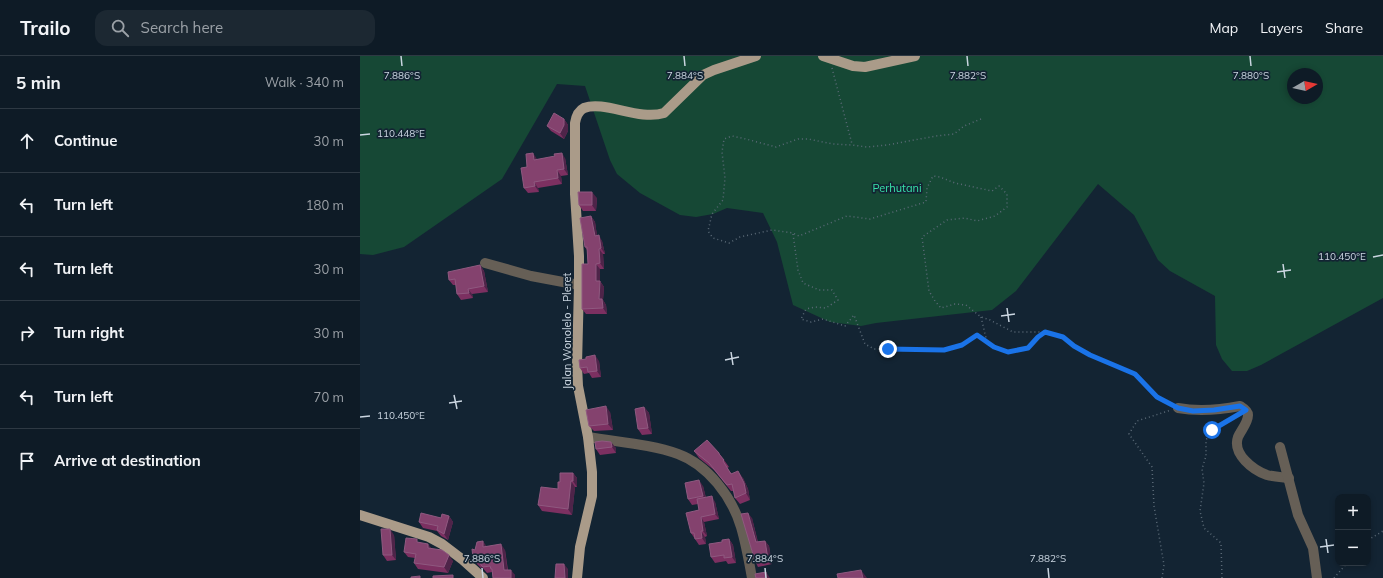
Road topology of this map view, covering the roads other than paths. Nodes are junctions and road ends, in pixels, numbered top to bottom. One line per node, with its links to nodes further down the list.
1 (756, 56): 5 (main road, Jalan Wonolelo - Pleret)
2 (915, 56): 3 (main road)
3 (826, 57)
4 (485, 263): 5 (street)
5 (580, 285): 7 (main road, Jalan Wonolelo - Pleret)
6 (1178, 408): 9 (street)
7 (588, 437): 12 (main road, Jalan Wonolelo - Pleret); 13 (street)
8 (1280, 447): 9 (street)
9 (1289, 478): 14 (street)
10 (360, 515): 11 (main road)
11 (483, 578)
12 (577, 578)
13 (752, 578)
14 (1317, 578)

